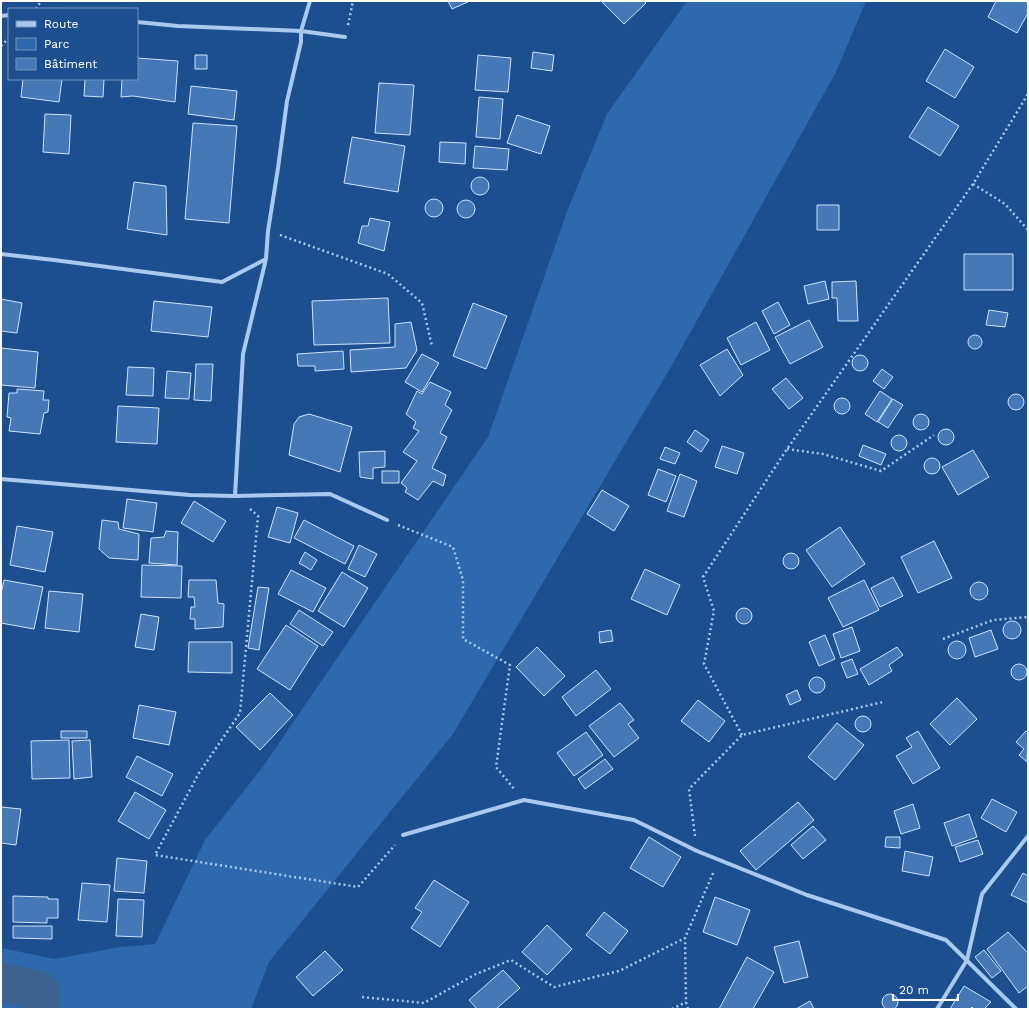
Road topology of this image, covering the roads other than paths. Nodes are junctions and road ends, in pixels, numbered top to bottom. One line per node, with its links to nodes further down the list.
1 (310, 1): 3 (street)
2 (138, 22): 3 (street)
3 (301, 31): 4 (street); 6 (street)
4 (345, 37)
5 (1, 254): 6 (street)
6 (266, 259): 8 (street)
7 (1, 479): 8 (street)
8 (235, 496): 9 (street)
9 (387, 520)
10 (403, 835): 12 (street)
11 (1028, 836): 12 (street)
12 (966, 960): 13 (street); 14 (street)
13 (937, 1009)
14 (1016, 1009)

